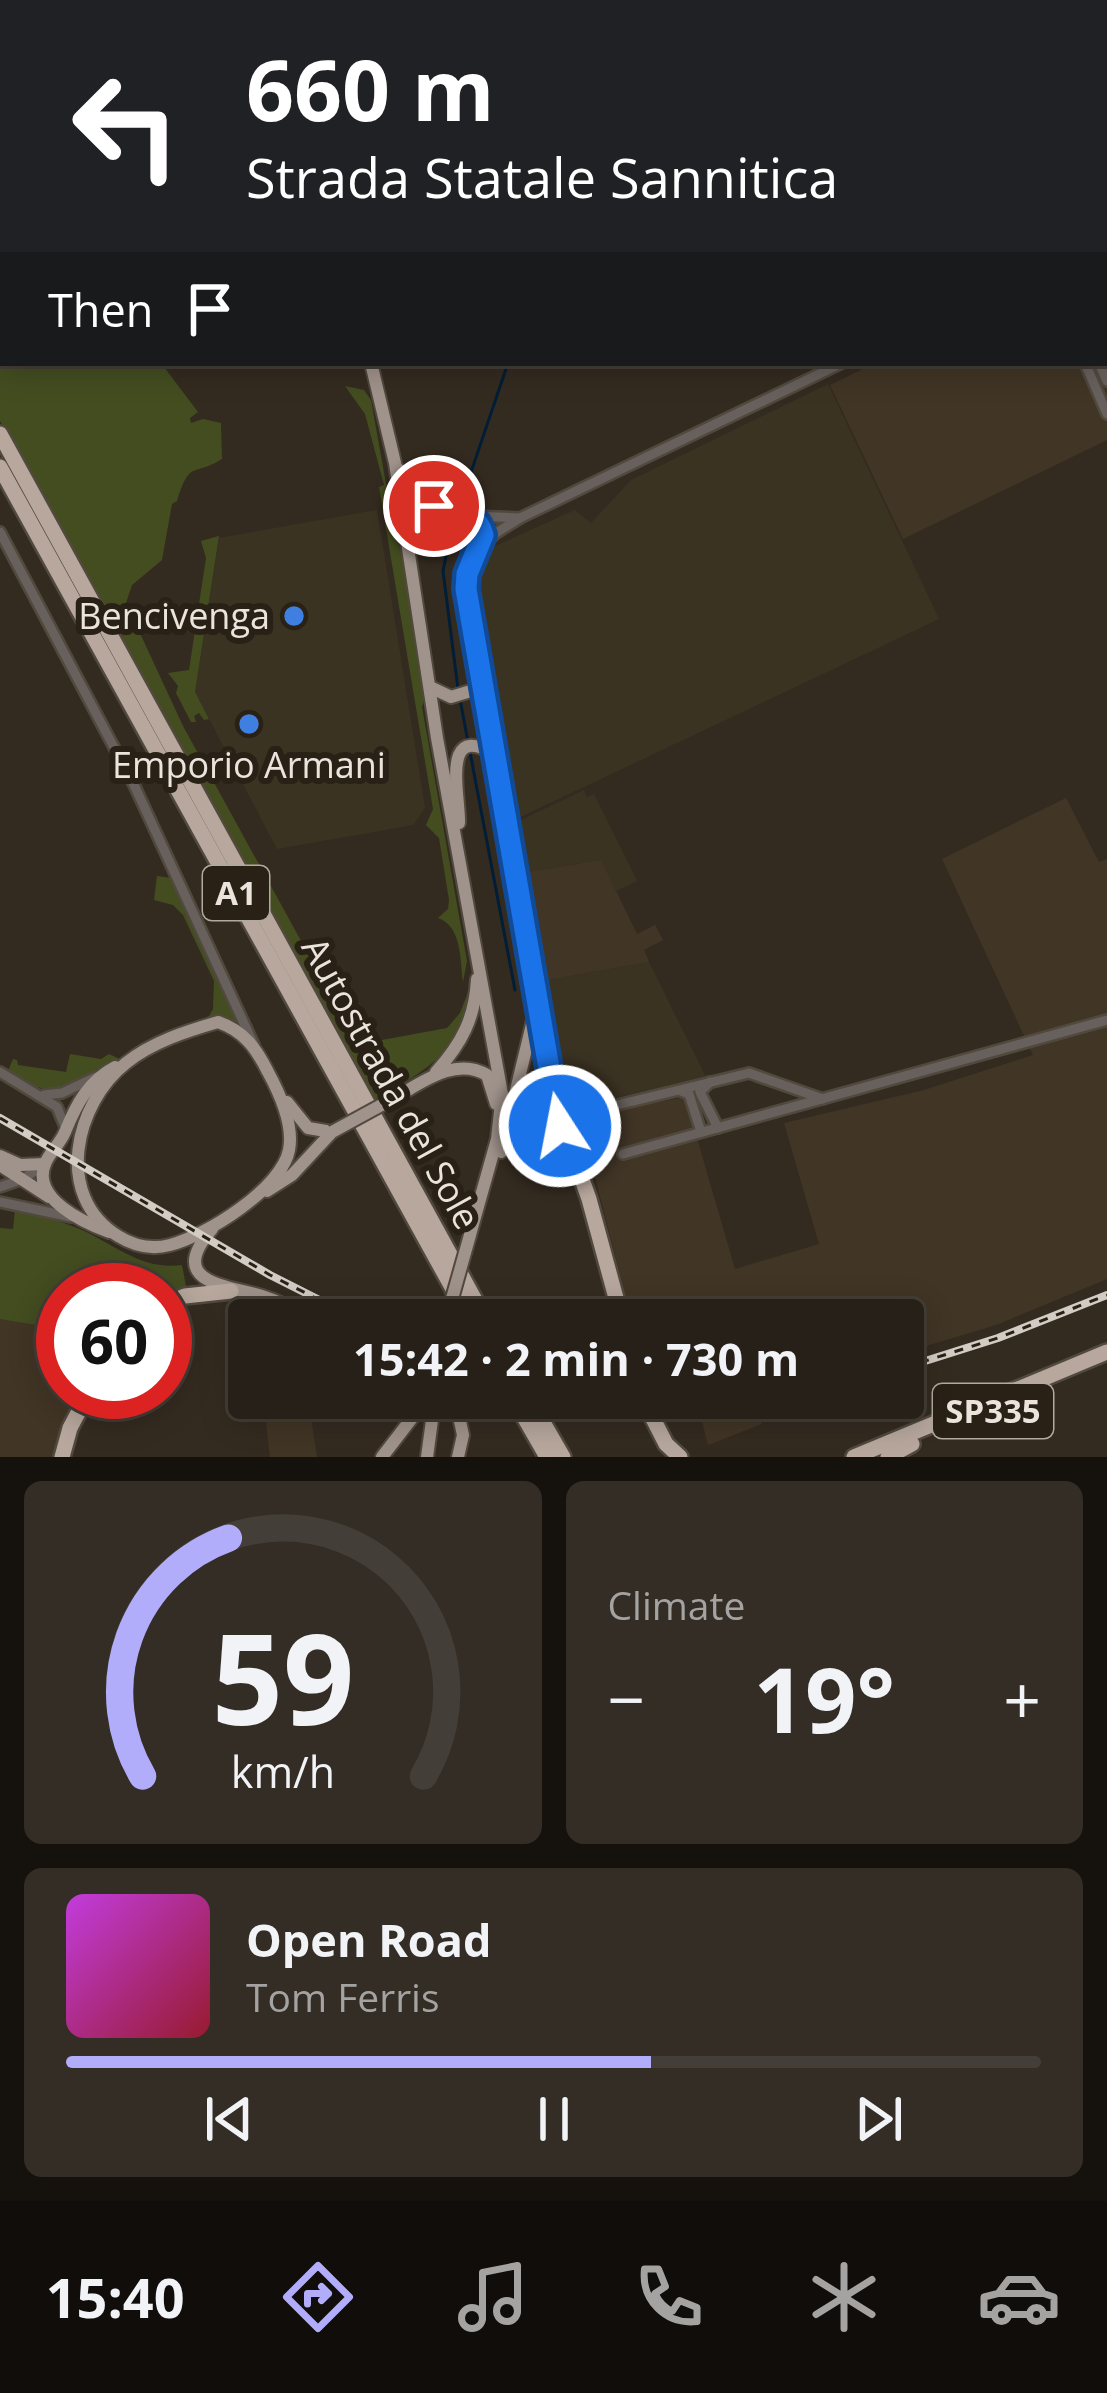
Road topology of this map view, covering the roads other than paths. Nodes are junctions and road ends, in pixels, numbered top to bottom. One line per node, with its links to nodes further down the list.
1 (372, 366): 6 (main road)
2 (836, 366): 10 (street)
3 (1086, 366): 4 (street)
4 (1107, 414)
5 (0, 434): 56 (highway, Autostrada del Sole / A1)
6 (394, 463): 8 (main road); 12 (main road)
7 (0, 467): 55 (highway, Autostrada del Sole / A1)
8 (448, 506): 9 (main road); 12 (main road)
9 (472, 516): 10 (street); 13 (main road)
10 (520, 518): 13 (street)
11 (0, 532): 21 (street)
12 (407, 548): 15 (main road)
13 (479, 549): 14 (main road)
14 (481, 679): 15 (main road); 16 (main road)
15 (431, 687): 17 (main road)
16 (497, 755): 17 (main road); 19 (main road)
17 (458, 842): 18 (main road)
18 (477, 953): 25 (main road); 31 (main road)
19 (537, 1004): 32 (main road); 37 (main road)
20 (1107, 1020): 30 (street)
21 (256, 1049): 22 (main road); 27 (main road)
22 (127, 1062): 24 (main road); 49 (main road)
23 (0, 1072): 29 (street)
24 (102, 1074): 29 (street); 34 (main road)
25 (431, 1077): 31 (main road); 35 (main road, bridge)
26 (712, 1081): 28 (street); 30 (street); 33 (street)
27 (277, 1087): 35 (main road); 44 (main road)
28 (669, 1090): 32 (street); 36 (street)
29 (39, 1094): 34 (street)
30 (823, 1099): 33 (street)
31 (500, 1116): 50 (main road)
32 (576, 1127): 37 (main road); 57 (highway)
33 (718, 1128): 36 (street)
34 (66, 1129): 40 (main road)
35 (332, 1132): 44 (main road)
36 (700, 1132): 38 (street)
37 (506, 1136): 50 (main road)
38 (622, 1154)
39 (0, 1156): 40 (main road)
40 (45, 1164): 42 (street); 45 (main road)
41 (0, 1165): 42 (main road)
42 (23, 1179): 43 (street); 45 (main road)
43 (0, 1187)
44 (260, 1194): 47 (main road)
45 (52, 1199): 48 (main road)
46 (0, 1202): 48 (street)
47 (230, 1213): 49 (main road); 51 (main road)
48 (85, 1222): 49 (main road)
49 (112, 1233)
50 (472, 1240): 54 (main road, bridge)
51 (231, 1291): 52 (highway); 53 (main road)
52 (192, 1295)
53 (268, 1299)
54 (455, 1299)
55 (458, 1299)
56 (474, 1299)
57 (616, 1299)
58 (1107, 1352): 77 (highway, SP335)
59 (1107, 1364): 68 (highway, SP335)
60 (75, 1419): 69 (highway)
61 (411, 1419): 70 (main road)
62 (432, 1419): 71 (main road)
63 (460, 1419): 72 (main road)
64 (525, 1419): 73 (highway)
65 (541, 1419): 74 (highway)
66 (648, 1419): 75 (highway)
67 (653, 1419): 76 (highway)
68 (912, 1444): 78 (highway, SP335); 79 (highway)
69 (62, 1457)
70 (382, 1457)
71 (427, 1457)
72 (458, 1457)
73 (547, 1457)
74 (563, 1457)
75 (658, 1457)
76 (680, 1457)
77 (854, 1457)
78 (878, 1457)
79 (889, 1457)

